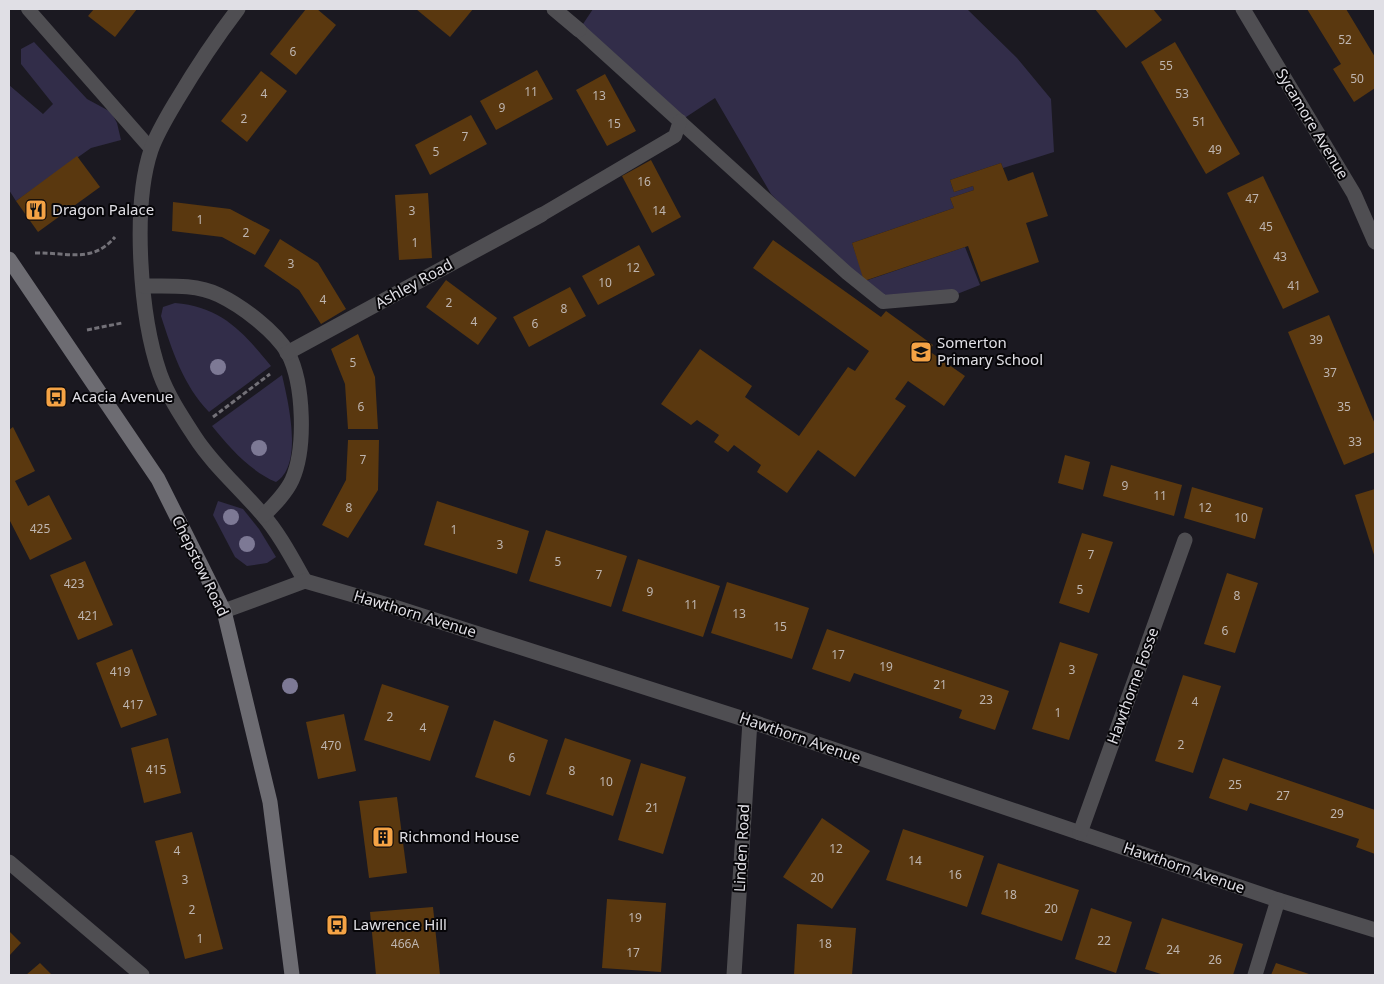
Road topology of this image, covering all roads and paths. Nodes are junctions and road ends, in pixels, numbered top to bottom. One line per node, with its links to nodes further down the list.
1 (28, 9): 7 (lane)
2 (238, 9): 7 (street)
3 (554, 9): 5 (street)
4 (1243, 9): 10 (street, Sycamore Avenue)
5 (579, 30): 6 (lane)
6 (680, 121): 9 (lane); 14 (lane)
7 (152, 149): 8 (street)
8 (140, 209): 11 (path); 13 (street)
9 (541, 215): 17 (street, Ashley Road)
10 (1375, 242)
11 (26, 254)
12 (9, 258): 22 (main road, Chepstow Road)
13 (144, 286): 17 (street); 18 (street)
14 (952, 296)
15 (122, 323): 16 (path)
16 (101, 327)
17 (289, 356): 18 (path); 19 (street)
18 (192, 432): 19 (street)
19 (264, 515): 21 (street)
20 (1185, 540): 24 (street, Hawthorne Fosse)
21 (304, 581): 22 (street); 23 (street, Hawthorn Avenue)
22 (224, 611): 29 (main road, Chepstow Road)
23 (750, 721): 24 (street, Hawthorn Avenue); 30 (street, Linden Road)
24 (1080, 833): 26 (street, Hawthorn Avenue)
25 (9, 862): 28 (street)
26 (1278, 900): 27 (street, Hawthorn Avenue); 31 (street)
27 (1375, 930)
28 (142, 975)
29 (292, 975)
30 (734, 975)
31 (1255, 975)

